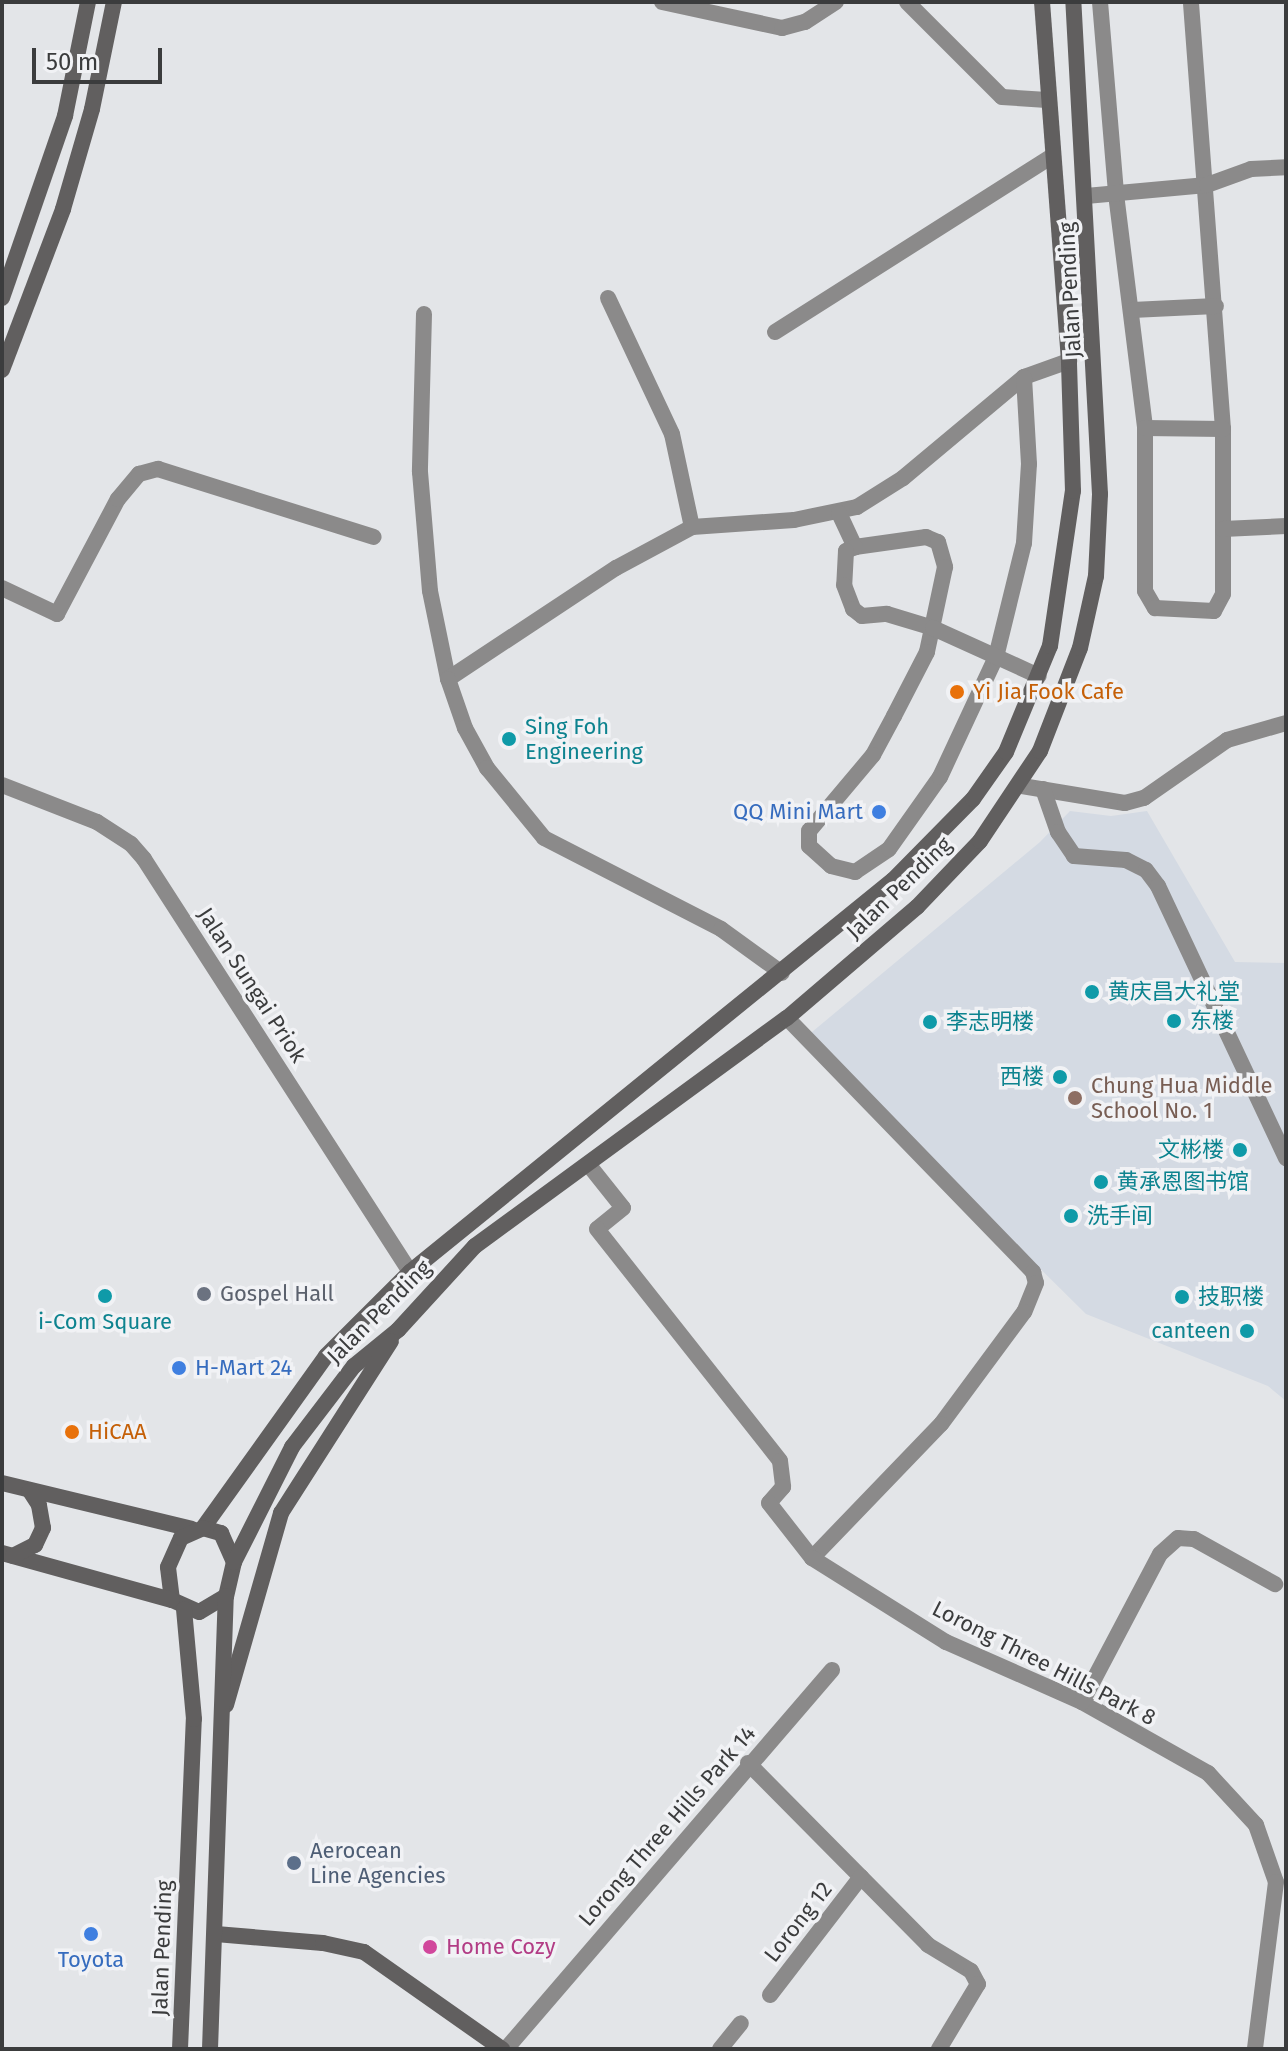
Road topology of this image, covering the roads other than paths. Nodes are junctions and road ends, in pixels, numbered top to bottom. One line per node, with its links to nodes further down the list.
1 (88, 2): 16 (main road)
2 (114, 2): 23 (main road)
3 (662, 2): 4 (street)
4 (836, 2)
5 (907, 2): 10 (street)
6 (1042, 2): 10 (main road, Jalan Pending)
7 (1073, 2): 15 (main road, Jalan Pending)
8 (1100, 2): 14 (street)
9 (1191, 2): 13 (street)
10 (1047, 100): 11 (main road, Jalan Pending)
11 (1051, 157): 21 (street); 22 (main road, Jalan Pending)
12 (1286, 167): 13 (street)
13 (1207, 185): 14 (street); 18 (street)
14 (1116, 194): 15 (street); 19 (street)
15 (1086, 196): 40 (main road, Jalan Pending)
16 (2, 298)
17 (608, 298): 29 (street)
18 (1216, 306): 19 (street); 26 (street)
19 (1132, 310): 25 (street)
20 (424, 314): 37 (street)
21 (775, 332)
22 (1069, 361): 24 (street); 36 (main road, Jalan Pending)
23 (2, 370)
24 (1024, 377): 27 (street); 35 (street)
25 (1145, 428): 26 (street); 30 (street)
26 (1223, 429): 30 (street)
27 (839, 513): 29 (street); 32 (street)
28 (1286, 526): 30 (street)
29 (692, 527): 37 (street)
30 (1223, 529)
31 (374, 537): 33 (street)
32 (855, 547): 34 (street); 34 (street)
33 (2, 588)
34 (933, 628): 35 (street); 42 (street)
35 (996, 657): 36 (street); 42 (street)
36 (1039, 676): 43 (main road, Jalan Pending)
37 (448, 679): 44 (street)
38 (1286, 723): 41 (street)
39 (2, 785): 48 (street, Jalan Sungai Priok)
40 (1022, 786): 41 (street); 45 (main road, Jalan Pending)
41 (1043, 789): 46 (street)
42 (878, 859): 43 (street)
43 (893, 880): 44 (main road, Jalan Pending)
44 (782, 973): 48 (main road, Jalan Pending)
45 (787, 1018): 47 (main road, Jalan Pending); 54 (street)
46 (1286, 1158)
47 (588, 1164): 49 (main road, Jalan Pending); 54 (street, Lorong Three Hills Park 8)
48 (410, 1272): 52 (main road, Jalan Pending)
49 (398, 1330): 55 (main road, Jalan Pending); 61 (main road)
50 (2, 1483): 51 (main road)
51 (30, 1491): 52 (main road); 53 (main road)
52 (198, 1529): 55 (main road); 58 (main road)
53 (7, 1555): 58 (main road)
54 (812, 1558): 60 (street, Lorong Three Hills Park 8)
55 (234, 1562): 57 (main road)
56 (1275, 1584): 60 (street)
57 (226, 1596): 58 (main road); 61 (main road)
58 (178, 1604): 68 (main road, Jalan Pending)
59 (832, 1670): 62 (street, Lorong Three Hills Park 14)
60 (1082, 1702): 64 (street, Lorong Three Hills Park 8)
61 (220, 1721): 65 (main road)
62 (748, 1763): 63 (street); 70 (street, Lorong Three Hills Park 14)
63 (861, 1877): 66 (street, Lorong 12); 72 (street)
64 (1281, 1881): 73 (street, Lorong Three Hills Park 8)
65 (216, 1934): 69 (main road); 70 (main road)
66 (770, 1995)
67 (741, 2023): 71 (street)
68 (180, 2049)
69 (210, 2049)
70 (504, 2049)
71 (720, 2049)
72 (939, 2049)
73 (1255, 2049)

